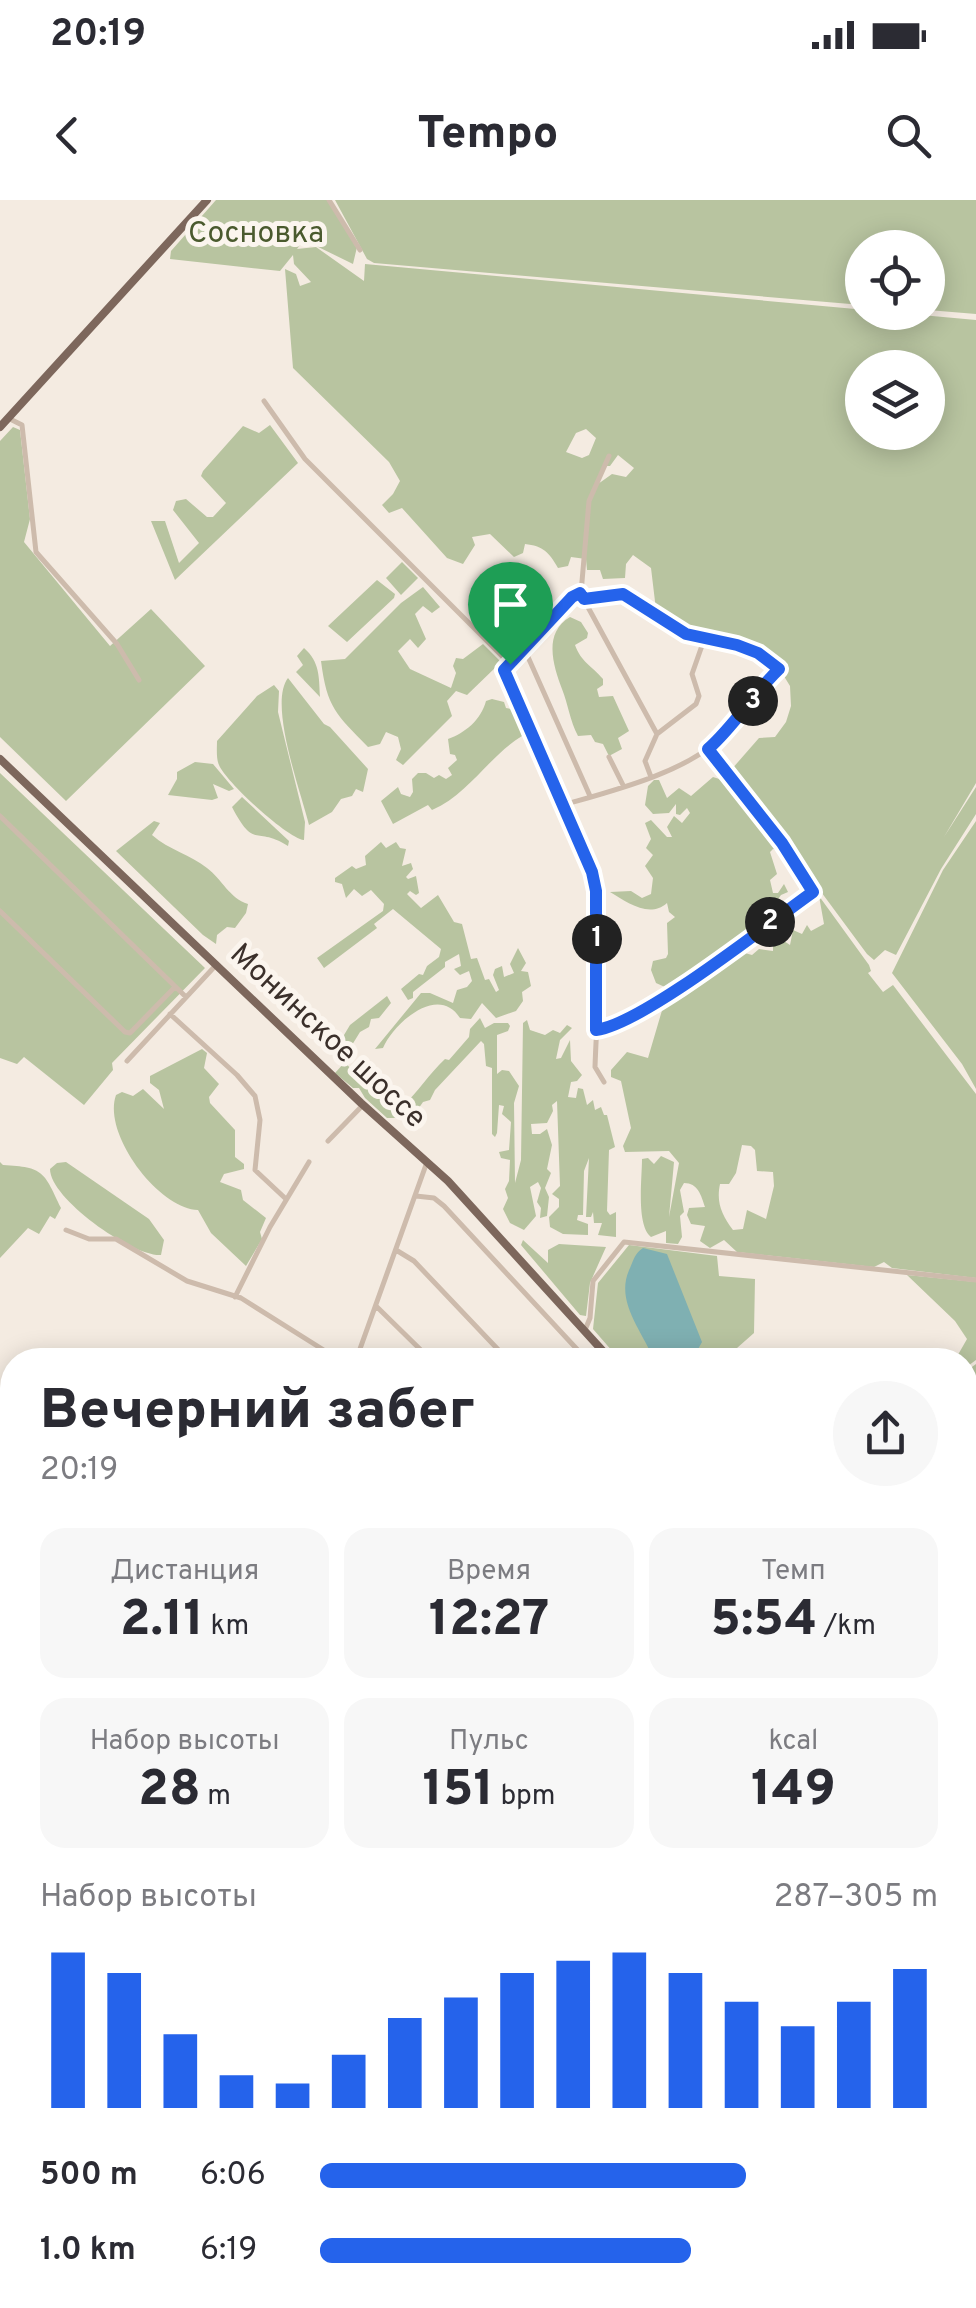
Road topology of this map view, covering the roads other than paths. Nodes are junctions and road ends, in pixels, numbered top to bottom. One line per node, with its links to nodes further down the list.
1 (207, 200): 5 (main road)
2 (329, 200): 3 (street)
3 (360, 250)
4 (264, 400): 11 (street)
5 (8, 418): 6 (main road); 12 (street)
6 (0, 427)
7 (609, 456): 8 (street)
8 (582, 596): 9 (street); 10 (street); 13 (street)
9 (705, 637): 13 (street); 14 (street)
10 (524, 648): 11 (street); 19 (street)
11 (510, 664): 20 (street)
12 (139, 680)
13 (657, 734): 17 (street)
14 (708, 749): 17 (street); 27 (street)
15 (609, 757): 18 (street)
16 (0, 759): 23 (main road, Монинское шоссе)
17 (651, 777): 18 (street)
18 (624, 787): 19 (street)
19 (590, 797): 20 (street)
20 (563, 805): 27 (street)
21 (0, 816): 24 (street)
22 (0, 912): 24 (street)
23 (217, 964): 25 (street); 30 (main road, Монинское шоссе)
24 (176, 988): 25 (street)
25 (186, 998): 26 (street)
26 (170, 1014): 28 (street); 35 (street)
27 (596, 1030): 29 (street)
28 (127, 1061)
29 (604, 1082)
30 (363, 1104): 31 (street); 33 (main road, Монинское шоссе)
31 (328, 1141)
32 (309, 1162): 35 (street)
33 (428, 1162): 34 (street); 41 (main road, Монинское шоссе)
34 (416, 1196): 37 (street); 46 (street)
35 (286, 1199): 39 (street)
36 (66, 1230): 39 (street)
37 (396, 1250): 40 (street); 45 (street)
38 (976, 1280): 41 (street)
39 (235, 1297): 42 (street)
40 (376, 1306): 43 (street); 44 (street)
41 (584, 1330): 47 (main road, Монинское шоссе)
42 (320, 1348)
43 (359, 1348)
44 (419, 1348)
45 (497, 1348)
46 (575, 1348)
47 (601, 1348)

